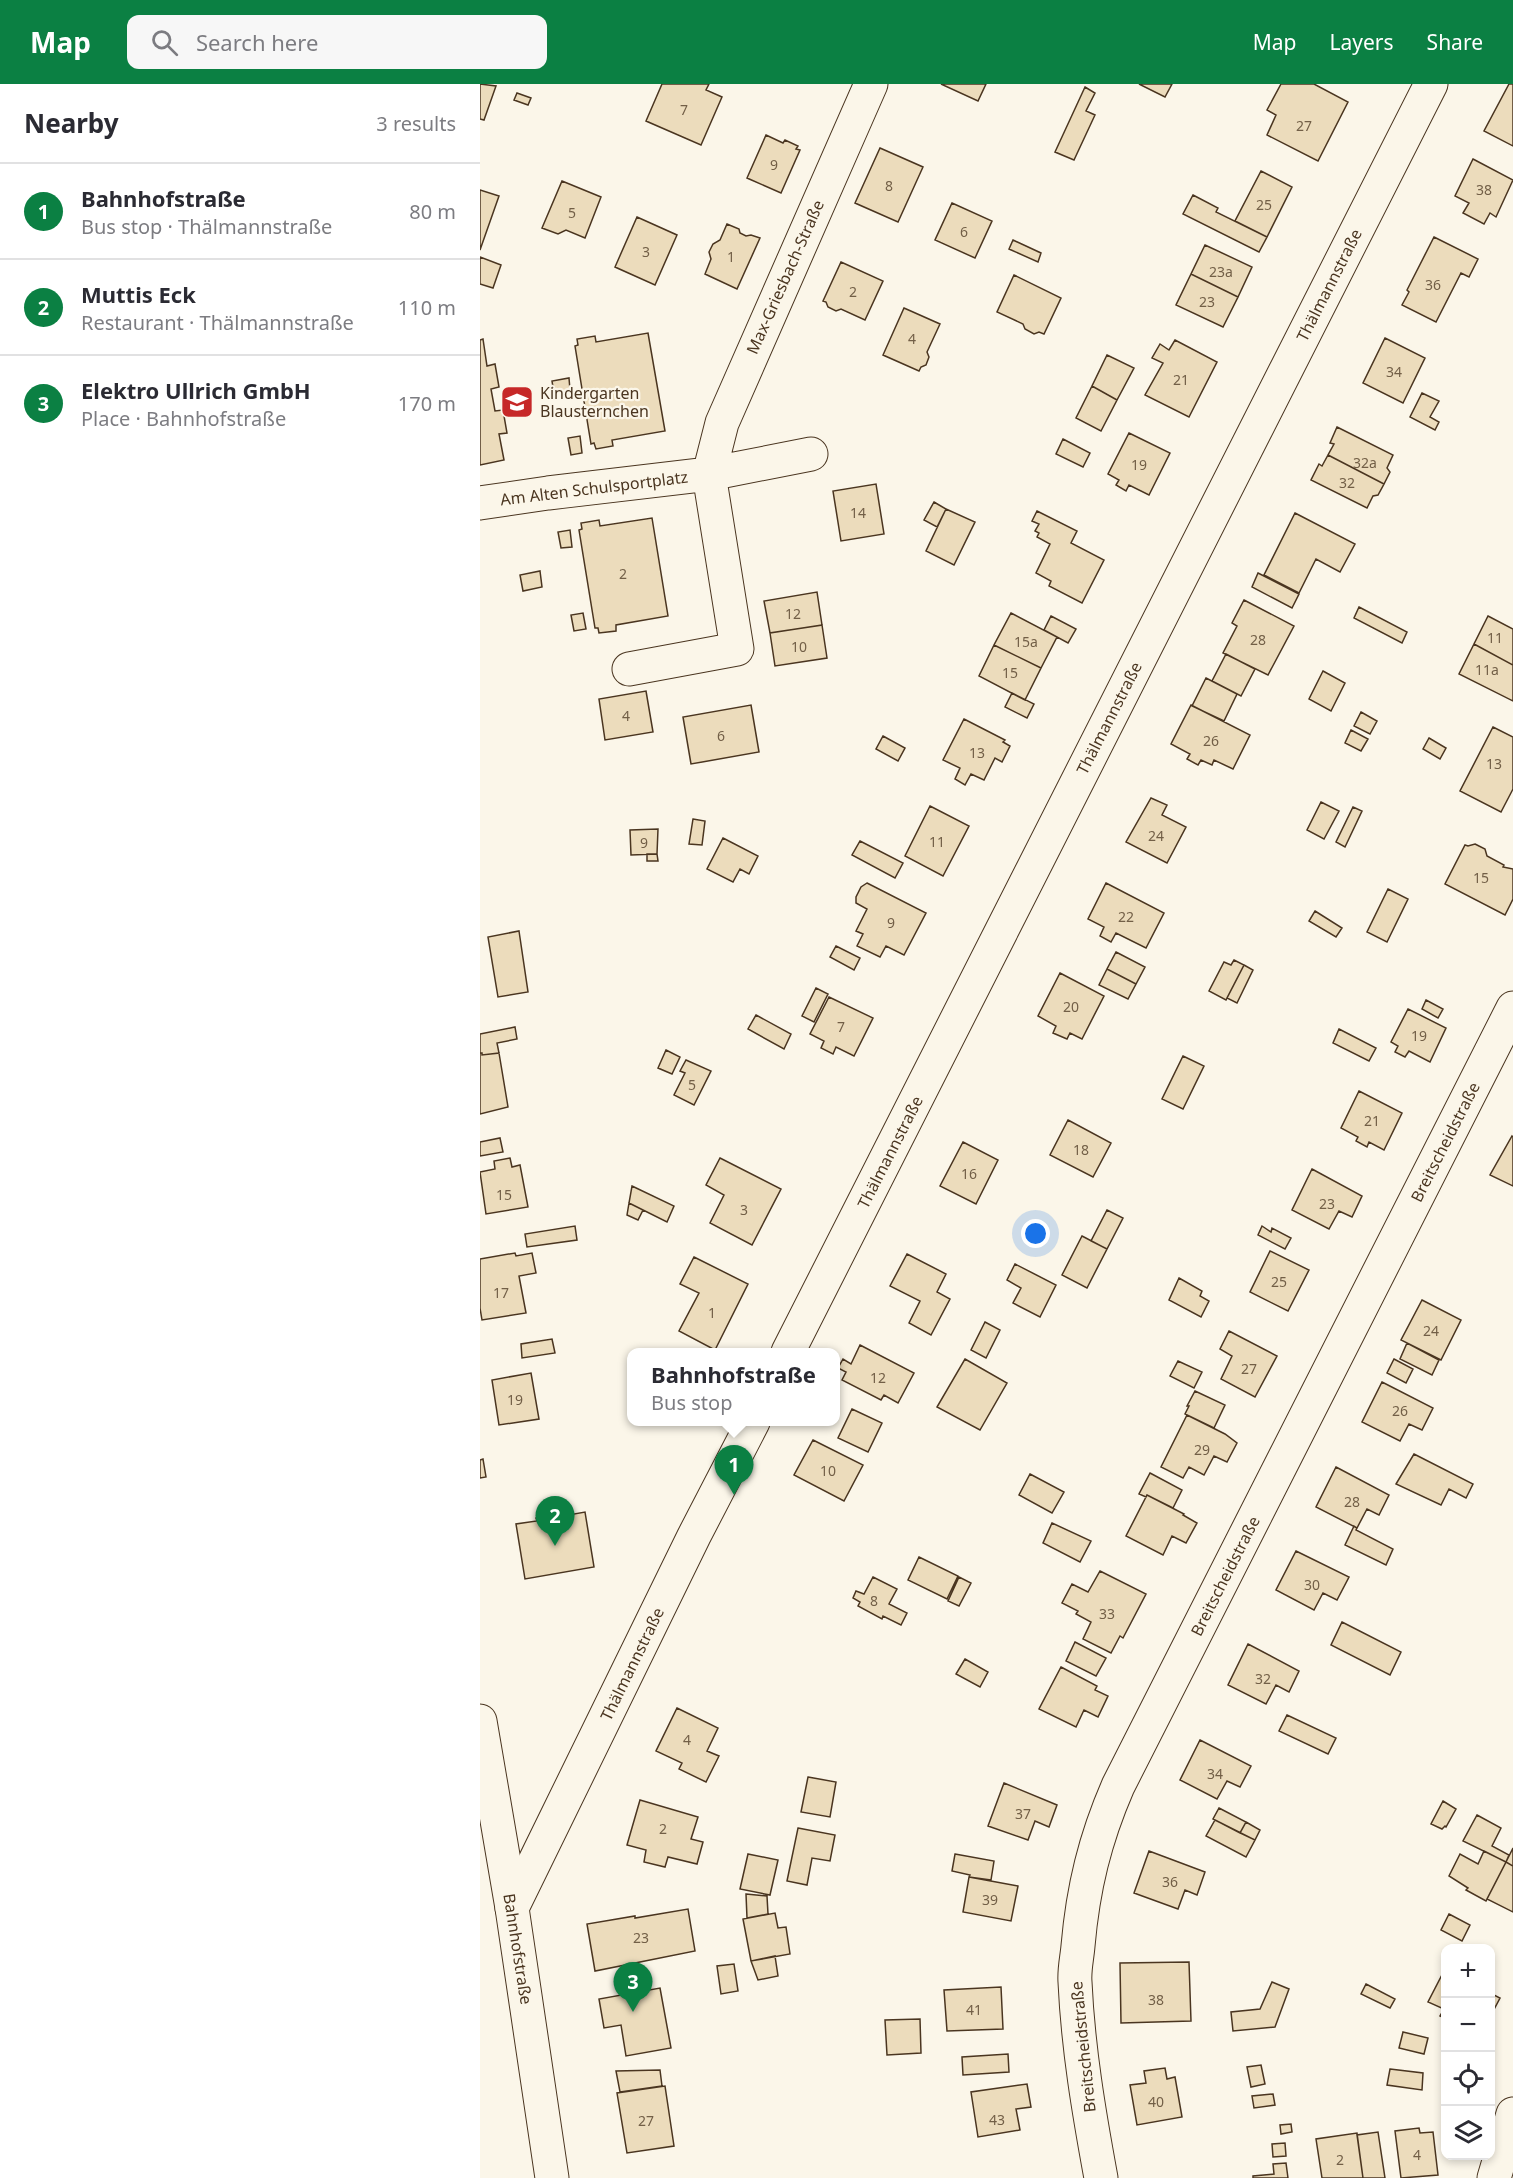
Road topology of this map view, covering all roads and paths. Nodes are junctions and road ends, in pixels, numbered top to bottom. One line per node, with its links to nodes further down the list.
1 (871, 84): 4 (street, Max-Griesbach-Straße)
2 (1431, 84): 8 (street, Thälmannstraße)
3 (811, 454): 4 (street, Am Alten Schulsportplatz)
4 (709, 474): 5 (street, Am Alten Schulsportplatz); 6 (street, Am Alten Schulsportplatz)
5 (480, 503)
6 (629, 669)
7 (1513, 1008): 14 (street, Breitscheidstraße)
8 (791, 1348)
9 (751, 1426): 11 (street, Thälmannstraße)
10 (480, 1721): 11 (street, Bahnhofstraße)
11 (512, 1908): 13 (street, Bahnhofstraße)
12 (1513, 2114): 15 (street)
13 (552, 2178)
14 (1101, 2178)
15 (1494, 2178)

